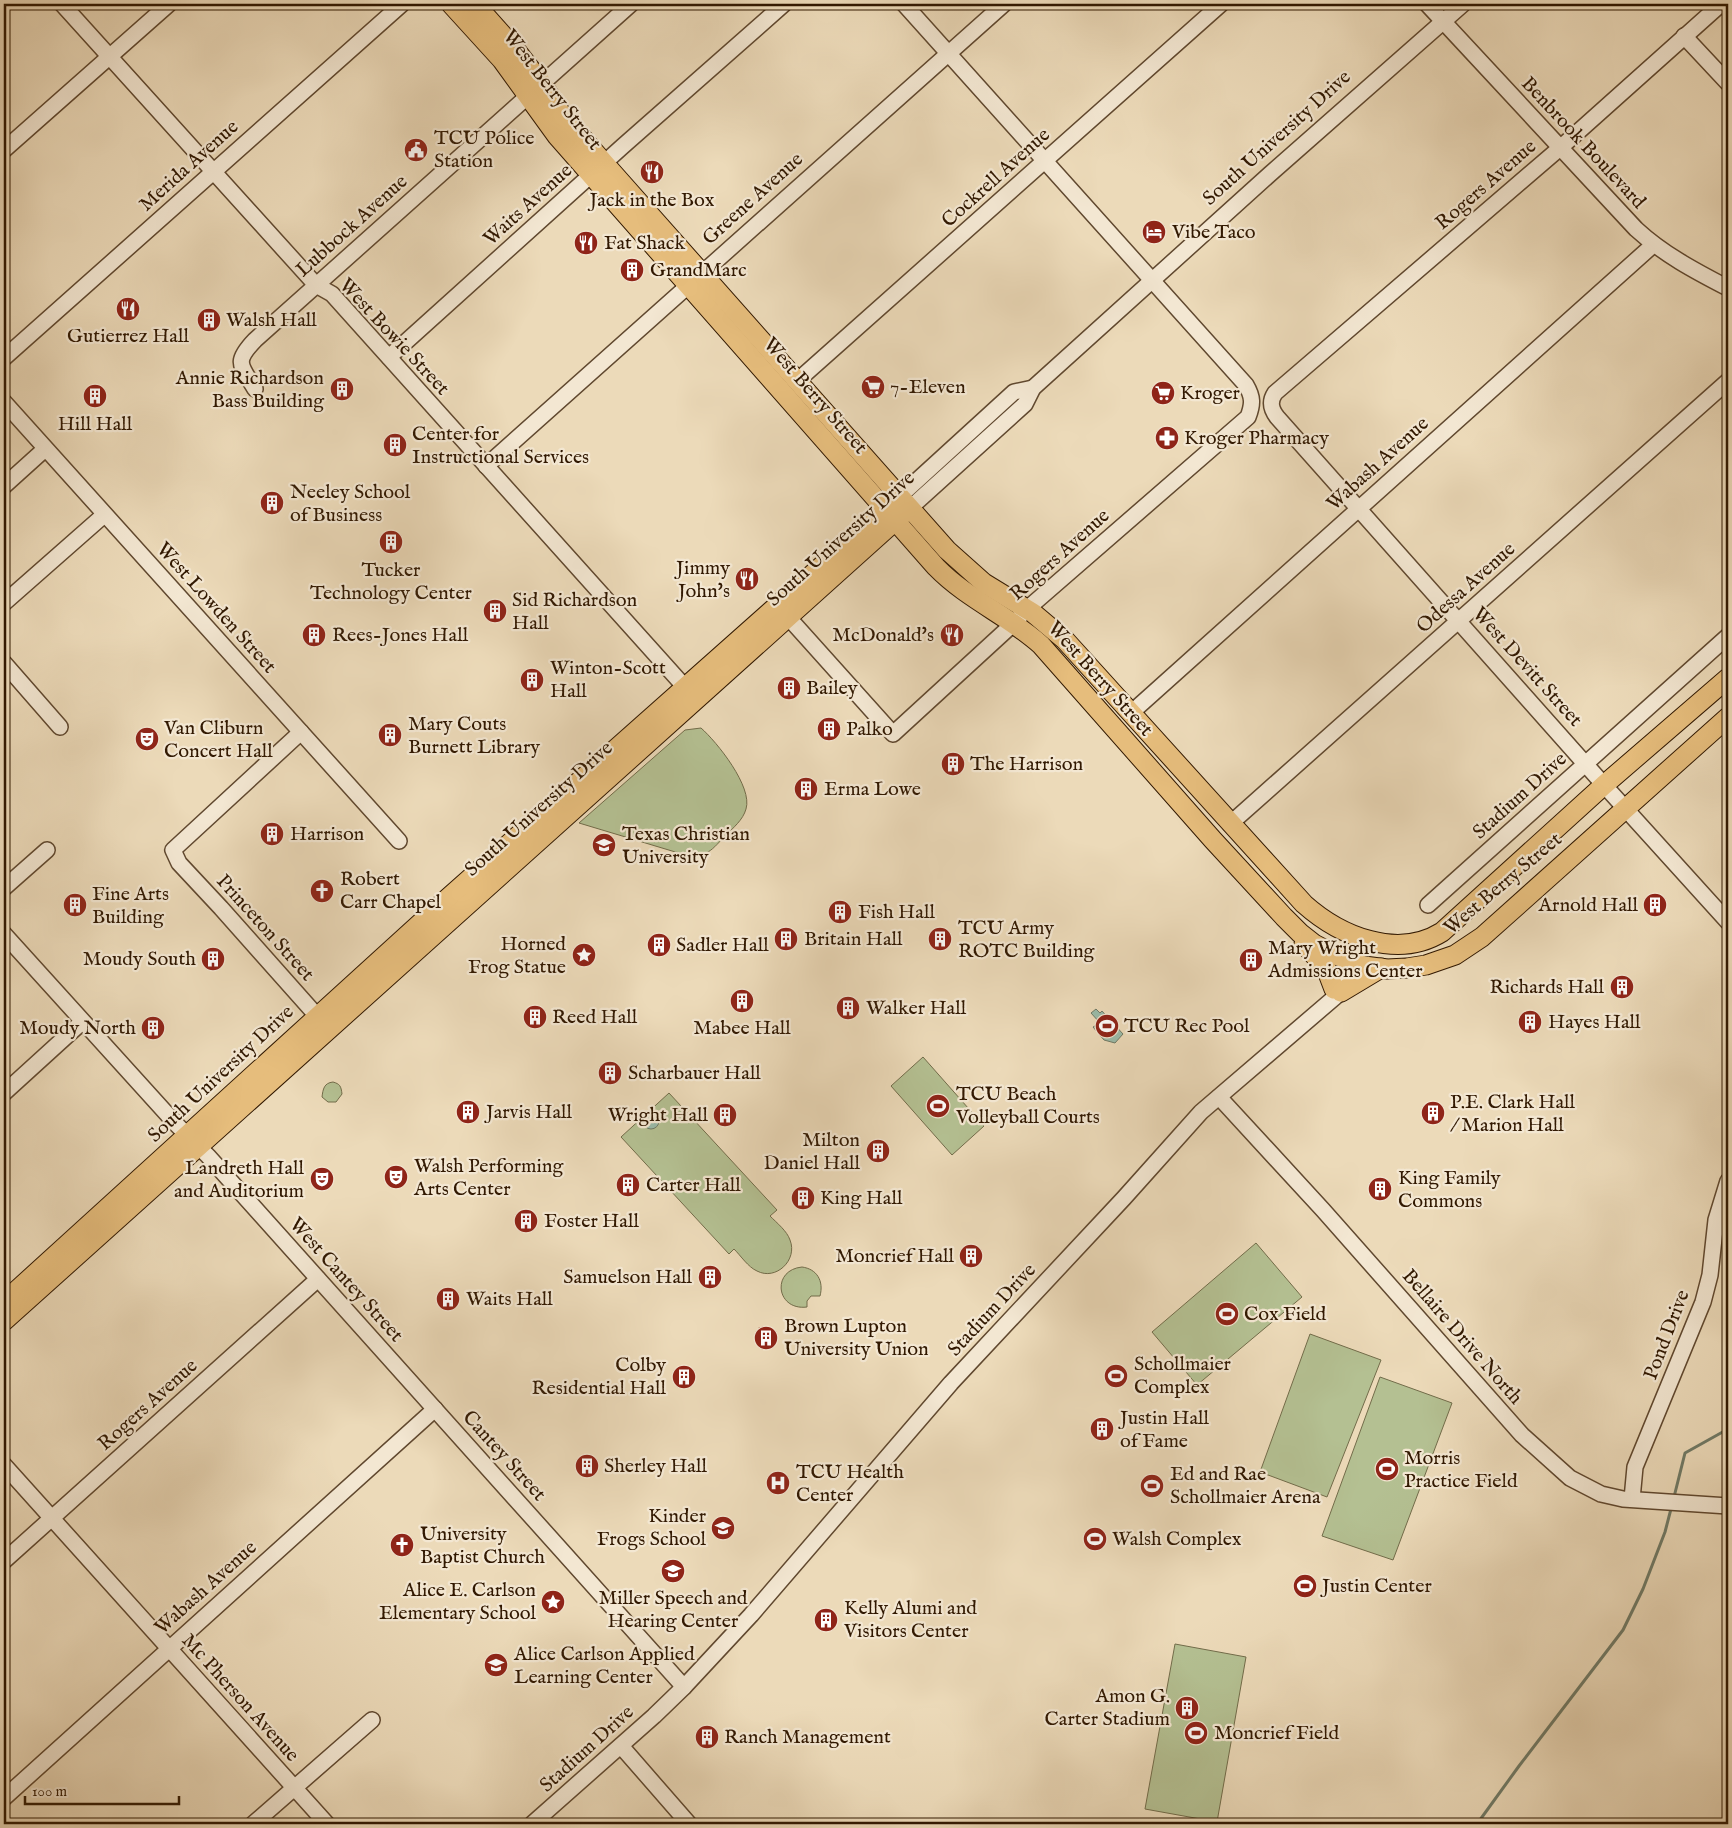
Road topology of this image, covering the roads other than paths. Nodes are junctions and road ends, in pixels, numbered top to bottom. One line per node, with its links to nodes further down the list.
1 (62, 4): 17 (street, West Bowie Street)
2 (169, 4): 17 (street)
3 (402, 4): 24 (street, Merida Avenue)
4 (451, 4): 19 (main road, West Berry Street)
5 (474, 4): 19 (main road, West Berry Street)
6 (631, 4): 19 (street, Lubbock Avenue)
7 (784, 4): 23 (street, Waits Avenue)
8 (904, 4): 16 (street)
9 (1004, 4): 16 (street, Greene Avenue)
10 (1221, 4): 22 (street, Cockrell Avenue)
11 (1427, 4): 14 (street, Benbrook Boulevard)
12 (1463, 4): 14 (street, South University Drive)
13 (1721, 4): 15 (street, Rogers Avenue)
14 (1443, 21): 20 (street, Benbrook Boulevard); 27 (street, South University Drive)
15 (1684, 36): 18 (street); 20 (street, Rogers Avenue)
16 (948, 53): 22 (street); 26 (street, Greene Avenue)
17 (110, 56): 21 (street); 24 (street, West Bowie Street)
18 (1728, 84)
19 (535, 90): 23 (main road, West Berry Street); 28 (street, Lubbock Avenue)
20 (1560, 148): 25 (street, Benbrook Boulevard); 36 (street, Rogers Avenue)
21 (4, 150)
22 (1045, 161): 27 (street); 34 (street, Cockrell Avenue)
23 (597, 169): 26 (main road, West Berry Street); 31 (street, Waits Avenue)
24 (213, 172): 28 (street, West Bowie Street); 32 (street, Merida Avenue)
25 (1653, 245): 29 (street, Benbrook Boulevard); 41 (street, Wabash Avenue)
26 (694, 279): 30 (main road, West Berry Street); 34 (main road, West Berry Street); 39 (street, Greene Avenue)
27 (1152, 280): 42 (street, South University Drive); 46 (street, Rogers Avenue)
28 (316, 285): 31 (street, West Bowie Street); 35 (street, Lubbock Avenue)
29 (1728, 288)
30 (745, 351): 34 (main road); 42 (main road, West Berry Street)
31 (389, 357): 39 (street, West Bowie Street)
32 (4, 358)
33 (1728, 381): 48 (street, Odessa Avenue)
34 (796, 382): 42 (main road, West Berry Street)
35 (256, 390)
36 (1275, 393): 41 (street, West Devitt Street)
37 (4, 402): 38 (street, West Lowden Street)
38 (45, 449): 40 (street); 43 (street, West Lowden Street)
39 (486, 466): 54 (street, West Bowie Street)
40 (4, 486)
41 (1358, 508): 48 (street, West Devitt Street); 55 (street, Wabash Avenue)
42 (897, 509): 44 (main road, West Berry Street); 46 (main road, West Berry Street); 47 (main road, South University Drive); 54 (main road, South University Drive)
43 (104, 515): 45 (street); 58 (street, West Lowden Street)
44 (951, 580): 46 (main road); 49 (main road, West Berry Street)
45 (4, 603)
46 (1027, 609): 49 (street, Rogers Avenue); 55 (main road, West Berry Street)
47 (788, 617): 49 (street, Rogers Avenue); 54 (main road, South University Drive)
48 (1459, 621): 60 (street, West Devitt Street); 64 (street, Odessa Avenue)
49 (1014, 624): 51 (main road, West Berry Street)
50 (1728, 636): 60 (street, Stadium Drive)
51 (1052, 657): 55 (main road); 59 (main road, West Berry Street)
52 (4, 663): 57 (street)
53 (1728, 678): 62 (main road, West Berry Street)
54 (690, 694): 78 (main road, South University Drive)
55 (1131, 713): 61 (main road, West Berry Street)
56 (1728, 717): 63 (main road, West Berry Street)
57 (60, 727)
58 (301, 732): 65 (street, West Lowden Street); 78 (street, Princeton Street)
59 (1119, 732): 61 (main road); 68 (main road, West Berry Street)
60 (1586, 764): 62 (street, West Devitt Street); 69 (street, Stadium Drive)
61 (1188, 777): 64 (main road, West Berry Street)
62 (1604, 785): 63 (street, West Devitt Street); 73 (main road, West Berry Street)
63 (1625, 808): 70 (street); 75 (main road, West Berry Street)
64 (1230, 824): 71 (main road, West Berry Street)
65 (399, 841)
66 (47, 850): 67 (street)
67 (4, 888)
68 (1269, 901): 74 (main road, West Berry Street); 76 (main road)
69 (1428, 905)
70 (1728, 922)
71 (1336, 928): 73 (main road, West Berry Street); 74 (main road)
72 (4, 934): 77 (street, West Cantey Street)
73 (1398, 945): 74 (main road)
74 (1350, 960): 75 (main road, West Berry Street); 76 (street, Stadium Drive)
75 (1381, 968): 76 (main road)
76 (1338, 991): 80 (street, Stadium Drive)
77 (82, 1022): 79 (street); 81 (street, West Cantey Street)
78 (323, 1023): 81 (main road, South University Drive)
79 (4, 1093)
80 (1219, 1097): 88 (street, Bellaire Drive North); 93 (street, Stadium Drive)
81 (193, 1141): 83 (street, West Cantey Street); 84 (main road, South University Drive); 85 (main road, South University Drive)
82 (1728, 1181): 88 (street, Pond Drive)
83 (318, 1279): 86 (street, West Cantey Street); 90 (street, Rogers Avenue)
84 (4, 1302)
85 (4, 1321)
86 (435, 1409): 92 (street, Wabash Avenue); 93 (street, Cantey Street)
87 (4, 1466): 90 (street, Mc Pherson Avenue)
88 (1632, 1499): 89 (street, Bellaire Drive North)
89 (1728, 1506)
90 (51, 1518): 91 (street, Rogers Avenue); 92 (street, Mc Pherson Avenue)
91 (4, 1561)
92 (169, 1649): 96 (street, Mc Pherson Avenue); 97 (street, Wabash Avenue)
93 (684, 1687): 95 (street, Stadium Drive)
94 (372, 1720): 96 (street)
95 (621, 1746): 100 (street, Stadium Drive); 101 (street)
96 (294, 1788): 98 (street); 99 (street, Mc Pherson Avenue)
97 (4, 1798)
98 (253, 1824)
99 (327, 1824)
100 (532, 1824)
101 (689, 1824)

